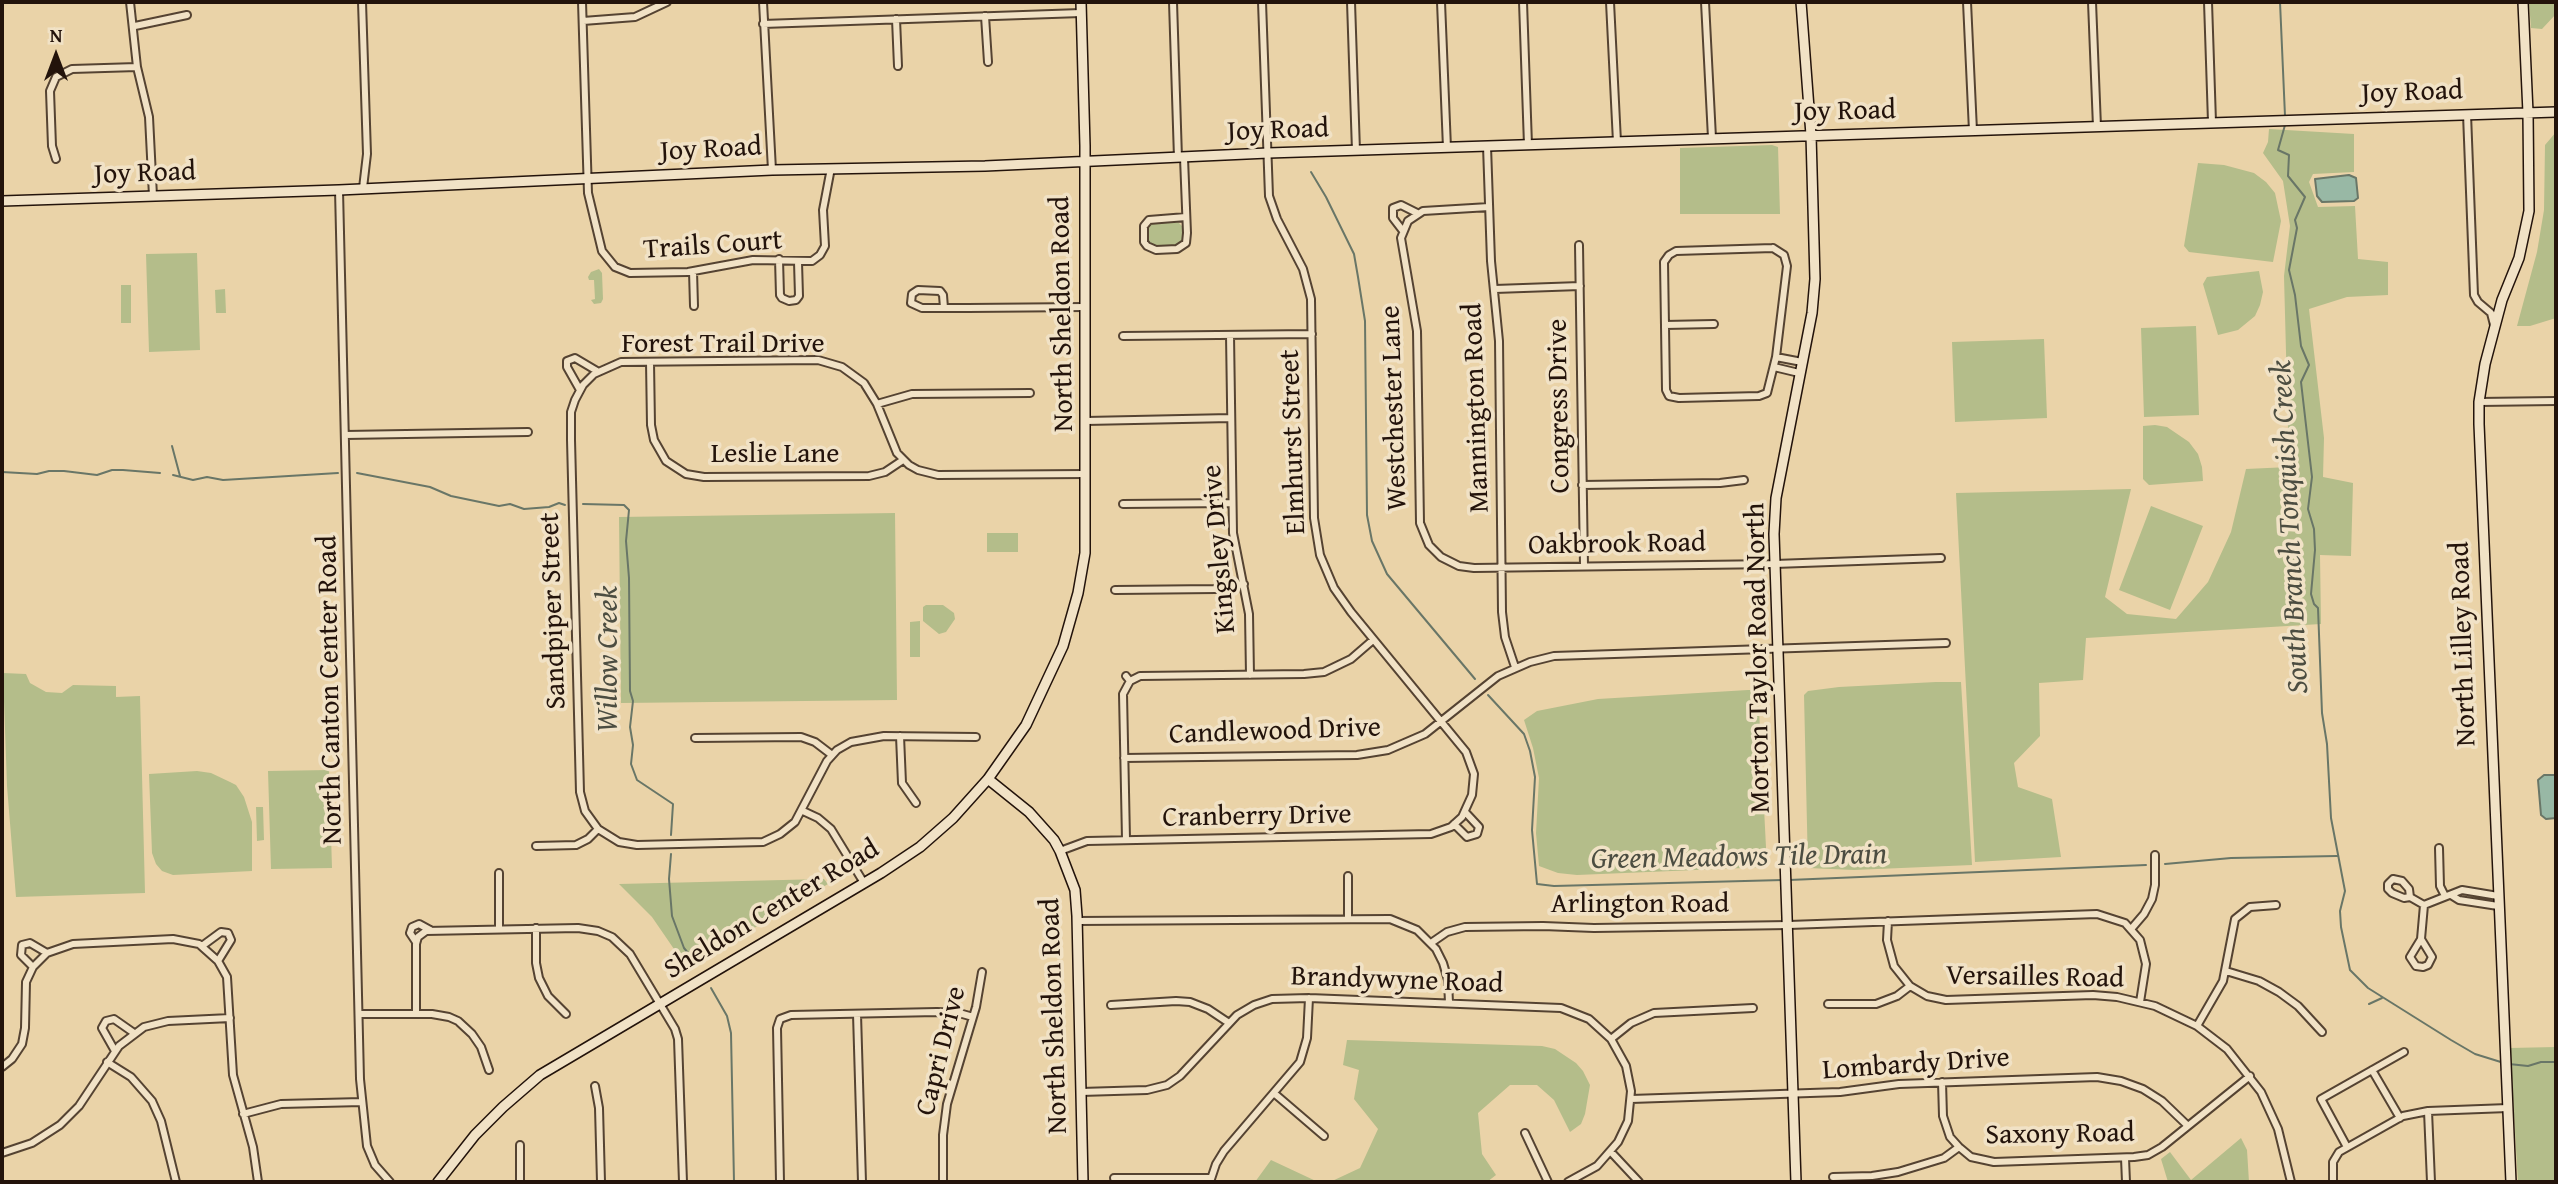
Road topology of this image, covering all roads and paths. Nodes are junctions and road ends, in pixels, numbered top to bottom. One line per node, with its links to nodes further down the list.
1 (130, 2): 25 (street)
2 (362, 2): 49 (street)
3 (582, 2): 23 (street, Trails Court)
4 (667, 2): 23 (street)
5 (763, 2): 24 (street)
6 (1081, 2): 19 (street, North Sheldon Road)
7 (1173, 2): 43 (street)
8 (1262, 2): 42 (street, Elmhurst Street)
9 (1351, 2): 41 (street)
10 (1441, 2): 40 (street)
11 (1523, 2): 38 (street)
12 (1610, 2): 37 (street)
13 (1706, 2): 36 (street)
14 (1801, 2): 35 (street, Morton Taylor Road North)
15 (1967, 2): 34 (street)
16 (2092, 2): 33 (street)
17 (2208, 2): 32 (street)
18 (2523, 2): 30 (street)
19 (1081, 13): 21 (street); 45 (street, North Sheldon Road)
20 (187, 15): 25 (street)
21 (985, 16): 22 (street); 26 (street)
22 (896, 19): 24 (street); 27 (street)
23 (583, 21): 48 (street, Trails Court)
24 (763, 24): 47 (street)
25 (135, 26): 28 (street)
26 (988, 62)
27 (898, 66)
28 (137, 67): 44 (street); 51 (street)
29 (2556, 112): 30 (street, Joy Road)
30 (2528, 113): 31 (street, Joy Road); 68 (street, North Lilley Road)
31 (2467, 114): 32 (street, Joy Road); 68 (street)
32 (2212, 122): 33 (street, Joy Road)
33 (2097, 127): 34 (street, Joy Road)
34 (1973, 131): 35 (street, Joy Road)
35 (1811, 135): 36 (street, Joy Road); 74 (street, Morton Taylor Road North)
36 (1712, 138): 37 (street, Joy Road)
37 (1618, 142): 38 (street, Joy Road)
38 (1528, 145): 39 (street, Joy Road)
39 (1487, 146): 40 (street, Joy Road); 53 (street, Mannington Road)
40 (1447, 148): 41 (street, Joy Road)
41 (1356, 151): 42 (street, Joy Road)
42 (1268, 153): 43 (street, Joy Road); 69 (street, Elmhurst Street)
43 (1181, 158): 45 (street, Joy Road); 55 (street)
44 (57, 159)
45 (1084, 162): 46 (street, Joy Road); 64 (street, North Sheldon Road)
46 (831, 168): 47 (street, Joy Road); 59 (street, Trails Court)
47 (772, 170): 48 (street, Joy Road)
48 (588, 178): 49 (street, Joy Road); 60 (street, Trails Court)
49 (363, 187): 50 (street, Joy Road)
50 (338, 190): 51 (street, Joy Road); 87 (street, North Canton Center Road)
51 (153, 196): 52 (street, Joy Road)
52 (2, 201)
53 (1489, 208): 54 (street, Westchester Lane); 62 (street, Mannington Road)
54 (1417, 213): 56 (street); 56 (street, Westchester Lane)
55 (1186, 217): 55 (street)
56 (1403, 231): 97 (street, Westchester Lane)
57 (1579, 245): 61 (street, Congress Drive)
58 (779, 259): 59 (street, Trails Court); 59 (street); 60 (street, Trails Court)
59 (798, 262)
60 (693, 271): 63 (street)
61 (1580, 286): 62 (street); 91 (street, Congress Drive)
62 (1494, 289): 97 (street, Mannington Road)
63 (694, 306)
64 (1085, 307): 65 (street); 85 (street, North Sheldon Road)
65 (944, 308): 65 (street)
66 (1714, 324): 67 (street)
67 (1665, 325): 72 (street); 75 (street)
68 (2494, 327): 82 (street, North Lilley Road)
69 (1312, 334): 70 (street); 101 (street, Elmhurst Street)
70 (1230, 335): 71 (street); 84 (street, Kingsley Drive)
71 (1123, 337)
72 (1776, 357): 74 (street); 75 (street)
73 (650, 362): 76 (street, Forest Trail Drive); 83 (street, Forest Trail Drive); 88 (street, Leslie Lane)
74 (1802, 362): 77 (street, Morton Taylor Road North)
75 (1773, 366): 77 (street)
76 (597, 371): 78 (street, Forest Trail Drive); 79 (street, Forest Trail Drive)
77 (1799, 373): 95 (street, Morton Taylor Road North)
78 (588, 379): 79 (street, Sandpiper Street)
79 (580, 390): 117 (street, Sandpiper Street)
80 (1030, 393): 83 (street)
81 (2556, 401): 82 (street)
82 (2479, 402): 128 (street, North Lilley Road)
83 (877, 404): 88 (street, Forest Trail Drive)
84 (1231, 418): 85 (street); 92 (street, Kingsley Drive)
85 (1086, 421): 89 (street, North Sheldon Road)
86 (528, 432): 87 (street)
87 (345, 435): 156 (street, North Canton Center Road)
88 (903, 460): 89 (street)
89 (1087, 474): 100 (street, North Sheldon Road)
90 (1744, 480): 91 (street)
91 (1582, 485): 96 (street, Congress Drive)
92 (1232, 503): 93 (street); 98 (street, Kingsley Drive)
93 (1123, 504)
94 (1941, 558): 95 (street, Oakbrook Road)
95 (1775, 564): 96 (street, Oakbrook Road); 103 (street, Morton Taylor Road North)
96 (1584, 566): 97 (street, Oakbrook Road)
97 (1502, 568): 104 (street, Mannington Road)
98 (1244, 584): 99 (street); 105 (street, Kingsley Drive)
99 (1115, 590)
100 (1069, 625): 112 (street, Sheldon Center Road)
101 (1373, 640): 105 (street); 106 (street, Elmhurst Street)
102 (1946, 643): 103 (street, Candlewood Drive)
103 (1779, 648): 104 (street, Candlewood Drive); 134 (street, Morton Taylor Road North)
104 (1515, 667): 106 (street, Candlewood Drive)
105 (1250, 675): 111 (street)
106 (1441, 721): 111 (street, Candlewood Drive); 115 (street, Elmhurst Street)
107 (900, 736): 108 (street); 110 (street); 113 (street)
108 (976, 737)
109 (695, 738): 110 (street)
110 (832, 755): 114 (street)
111 (1124, 758): 118 (street)
112 (988, 779): 121 (street, North Sheldon Road); 125 (street, Sheldon Center Road)
113 (916, 803)
114 (803, 811): 117 (street); 125 (street)
115 (1466, 813): 116 (street, Cranberry Drive); 116 (street, Cranberry Drive)
116 (1454, 824): 118 (street, Cranberry Drive)
117 (598, 829): 119 (street)
118 (1126, 839): 121 (street, Cranberry Drive)
119 (536, 846)
120 (2439, 848): 126 (street)
121 (1060, 851): 132 (street, North Sheldon Road)
122 (2155, 855): 136 (street)
123 (499, 873): 137 (street)
124 (1348, 876): 131 (street)
125 (864, 883): 151 (street, Sheldon Center Road)
126 (2448, 895): 128 (street); 130 (street)
127 (2410, 897): 130 (street)
128 (2498, 901): 181 (street, North Lilley Road)
129 (2276, 905): 146 (street)
130 (2424, 905): 139 (street)
131 (1348, 918): 132 (street); 141 (street)
132 (1077, 921): 176 (street, North Sheldon Road)
133 (1888, 921): 134 (street, Arlington Road); 136 (street, Arlington Road); 148 (street, Versailles Road)
134 (1789, 925): 141 (street, Arlington Road); 178 (street, Morton Taylor Road North)
135 (536, 928): 137 (street); 151 (street); 158 (street)
136 (2132, 928): 150 (street)
137 (499, 929): 138 (street)
138 (430, 930): 140 (street); 140 (street)
139 (2421, 939)
140 (416, 942): 157 (street)
141 (1431, 943): 152 (street)
142 (202, 946): 143 (street); 144 (street); 144 (street)
143 (47, 953): 145 (street); 145 (street)
144 (219, 961): 160 (street)
145 (33, 967): 170 (street)
146 (2226, 971): 163 (street); 164 (street)
147 (982, 972): 161 (street, Capri Drive)
148 (1910, 986): 150 (street, Versailles Road); 154 (street)
149 (1309, 998): 152 (street, Brandywyne Road); 162 (street, Brandywyne Road); 177 (street)
150 (2140, 1002): 163 (street, Versailles Road)
151 (659, 1003): 200 (street, Sheldon Center Road); 203 (street)
152 (1448, 1003): 166 (street, Brandywyne Road)
153 (1111, 1004): 162 (street)
154 (1828, 1004)
155 (1753, 1008): 166 (street)
156 (360, 1014): 157 (street); 180 (street, North Canton Center Road)
157 (416, 1014): 171 (street)
158 (566, 1014)
159 (857, 1014): 161 (street); 204 (street); 205 (street)
160 (230, 1017): 165 (street); 183 (street)
161 (973, 1017): 206 (street, Capri Drive)
162 (1229, 1023): 176 (street, Brandywyne Road)
163 (2197, 1026): 173 (street, Versailles Road)
164 (2322, 1032)
165 (134, 1033): 167 (street); 167 (street)
166 (1611, 1039): 179 (street)
167 (116, 1051): 169 (street)
168 (2404, 1052): 172 (street)
169 (107, 1062): 192 (street); 197 (street)
170 (2, 1067)
171 (489, 1070)
172 (2372, 1070): 184 (street); 190 (street)
173 (2250, 1076): 185 (street, Saxony Road); 213 (street, Versailles Road)
174 (1942, 1082): 178 (street, Lombardy Drive); 185 (street, Lombardy Drive); 189 (street, Saxony Road)
175 (595, 1086): 202 (street)
176 (1081, 1092): 207 (street, North Sheldon Road)
177 (1275, 1094): 187 (street); 196 (street)
178 (1794, 1094): 179 (street, Lombardy Drive); 211 (street, Morton Taylor Road North)
179 (1632, 1099): 191 (street)
180 (362, 1102): 183 (street); 199 (street, North Canton Center Road)
181 (2508, 1108): 182 (street); 216 (street, North Lilley Road)
182 (2428, 1111): 184 (street); 215 (street)
183 (243, 1114): 198 (street)
184 (2400, 1118): 190 (street)
185 (2188, 1126): 193 (street, Saxony Road)
186 (1525, 1133): 208 (street)
187 (1324, 1136)
188 (520, 1145): 201 (street)
189 (1959, 1147): 193 (street, Saxony Road); 194 (street)
190 (2347, 1147): 214 (street)
191 (1611, 1152): 209 (street); 210 (street)
192 (2, 1153)
193 (2125, 1158): 212 (street)
194 (1833, 1177)
195 (1114, 1178): 196 (street)
196 (1210, 1180)
197 (176, 1182)
198 (258, 1182)
199 (390, 1182)
200 (438, 1182)
201 (520, 1182)
202 (601, 1182)
203 (683, 1182)
204 (780, 1182)
205 (862, 1182)
206 (943, 1182)
207 (1083, 1182)
208 (1548, 1182)
209 (1568, 1182)
210 (1639, 1182)
211 (1796, 1182)
212 (2126, 1182)
213 (2291, 1182)
214 (2333, 1182)
215 (2431, 1182)
216 (2511, 1182)

